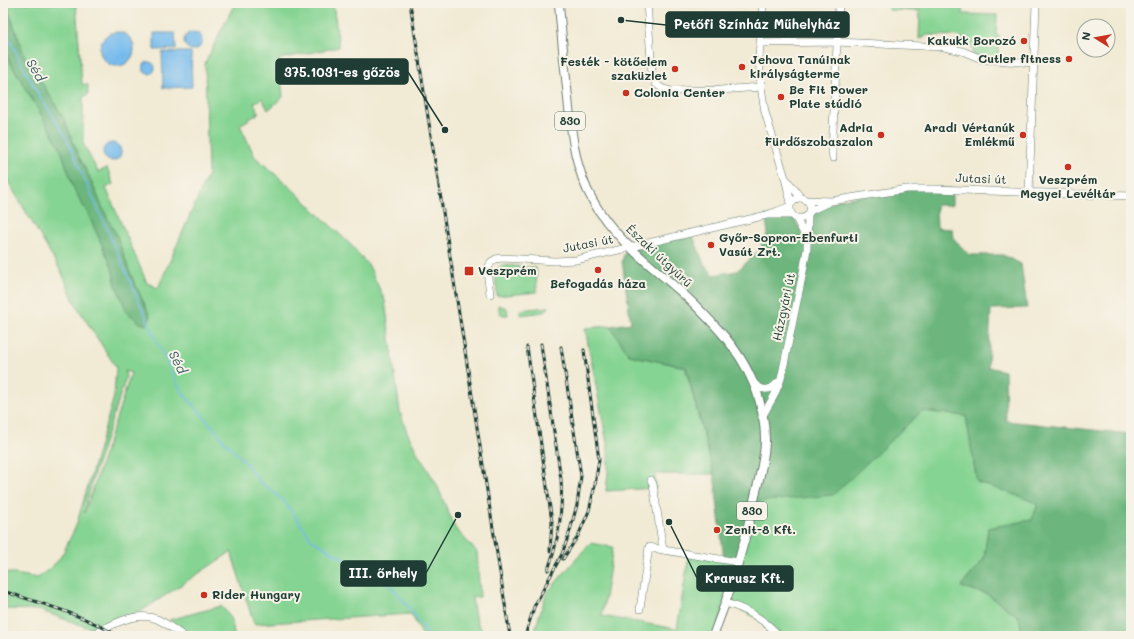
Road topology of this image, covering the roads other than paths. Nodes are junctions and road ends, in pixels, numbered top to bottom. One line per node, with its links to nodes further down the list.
1 (559, 3): 21 (main road, Északi útgyűrű / 830)
2 (647, 3): 9 (street)
3 (763, 3): 7 (street)
4 (840, 3): 6 (street)
5 (1036, 3): 8 (street)
6 (837, 42): 7 (street); 8 (street); 10 (street)
7 (760, 43): 9 (street)
8 (1034, 63): 12 (street)
9 (762, 87): 11 (street)
10 (833, 158)
11 (785, 178): 14 (street); 16 (street)
12 (1028, 192): 13 (street, Jutasi út); 15 (street, Jutasi út)
13 (1131, 196)
14 (804, 199): 15 (street, Jutasi út); 16 (street, Jutasi út); 17 (street)
15 (831, 201): 17 (street, Jutasi út)
16 (790, 204): 18 (street, Jutasi út); 19 (street)
17 (809, 213): 19 (street, Jutasi út); 20 (street, Házgyári út)
18 (767, 215): 19 (street, Jutasi út); 21 (street, Jutasi út)
19 (794, 216): 20 (street)
20 (807, 240): 23 (street, Házgyári út)
21 (629, 247): 22 (street, Jutasi út); 24 (main road, Északi útgyűrű / 830)
22 (490, 294)
23 (781, 379): 24 (street); 25 (street, Házgyári út)
24 (752, 380): 25 (main road, Északi útgyűrű / 830)
25 (762, 417): 28 (main road, 830)
26 (651, 480): 27 (street)
27 (663, 550): 28 (street); 30 (street)
28 (738, 562): 29 (main road, 830)
29 (726, 603): 33 (main road, 830); 34 (street)
30 (640, 609)
31 (89, 636): 32 (street)
32 (184, 636)
33 (713, 636)
34 (779, 636)

